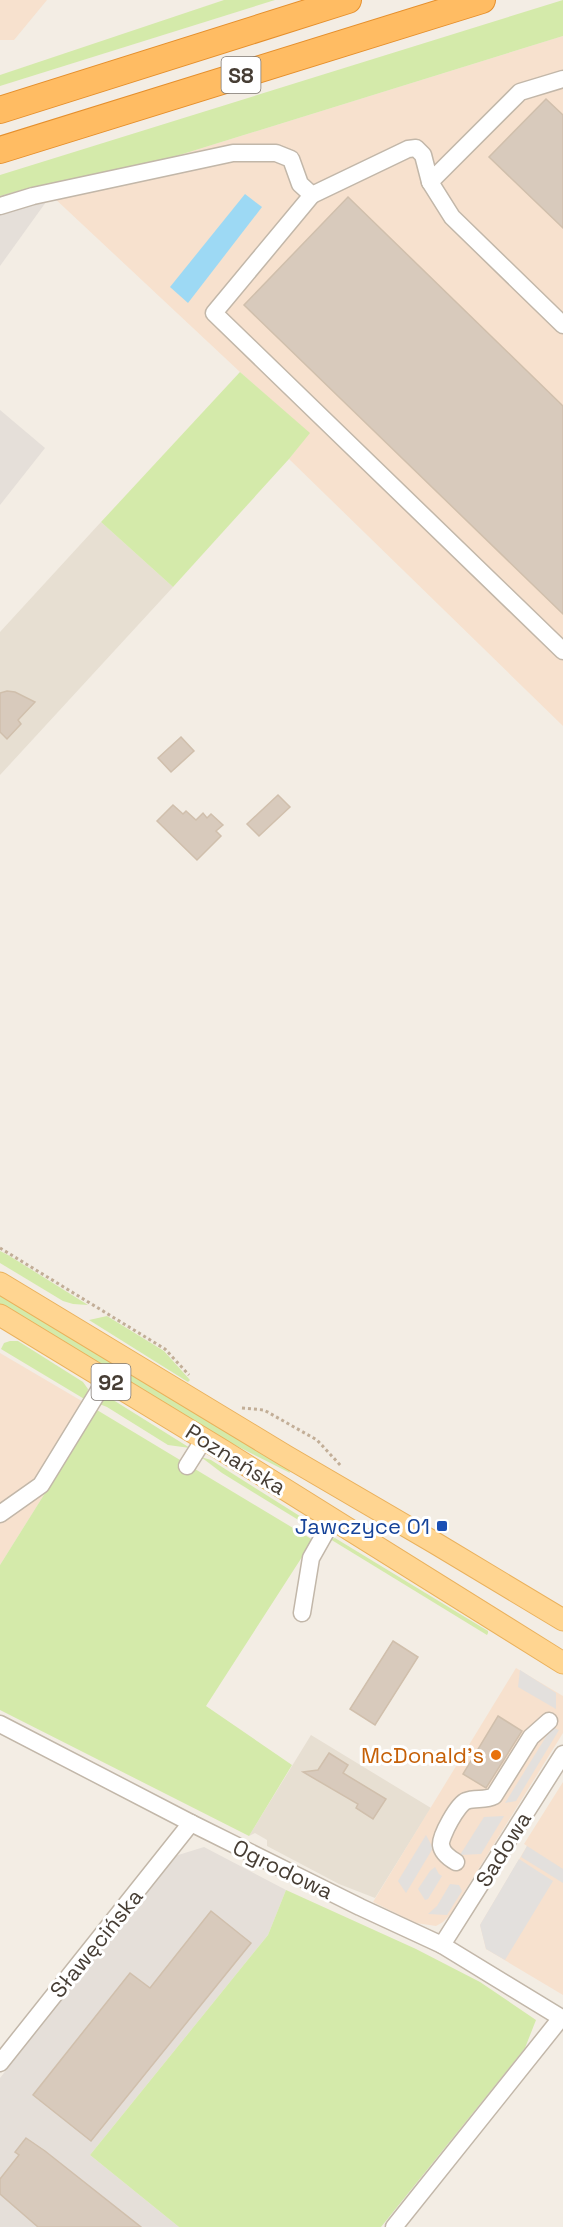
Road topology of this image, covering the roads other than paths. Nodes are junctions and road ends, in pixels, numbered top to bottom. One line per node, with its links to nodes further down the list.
1 (348, 0): 4 (highway, S8)
2 (482, 0): 5 (highway, S8)
3 (563, 79): 6 (street)
4 (0, 110)
5 (0, 150)
6 (430, 182): 7 (street); 9 (street)
7 (312, 195): 8 (street); 10 (street)
8 (0, 206)
9 (563, 325)
10 (563, 651)
11 (0, 1283): 19 (main road, Poznańska / 92)
12 (3, 1323): 13 (main road, Poznańska / 92)
13 (106, 1379): 14 (main road, Poznańska / 92); 16 (street)
14 (204, 1439): 15 (street); 17 (main road, Poznańska / 92)
15 (187, 1467)
16 (0, 1514)
17 (333, 1519): 18 (street); 20 (main road, Poznańska / 92)
18 (302, 1613)
19 (563, 1620)
20 (563, 1663)
21 (549, 1721): 25 (street)
22 (0, 1724): 24 (street, Ogrodowa)
23 (563, 1754): 26 (street, Sadowa)
24 (191, 1823): 26 (street, Ogrodowa); 28 (street, Sławęcińska)
25 (456, 1862)
26 (442, 1945): 27 (street, Ogrodowa)
27 (562, 2019): 29 (street)
28 (0, 2063)
29 (394, 2227)

